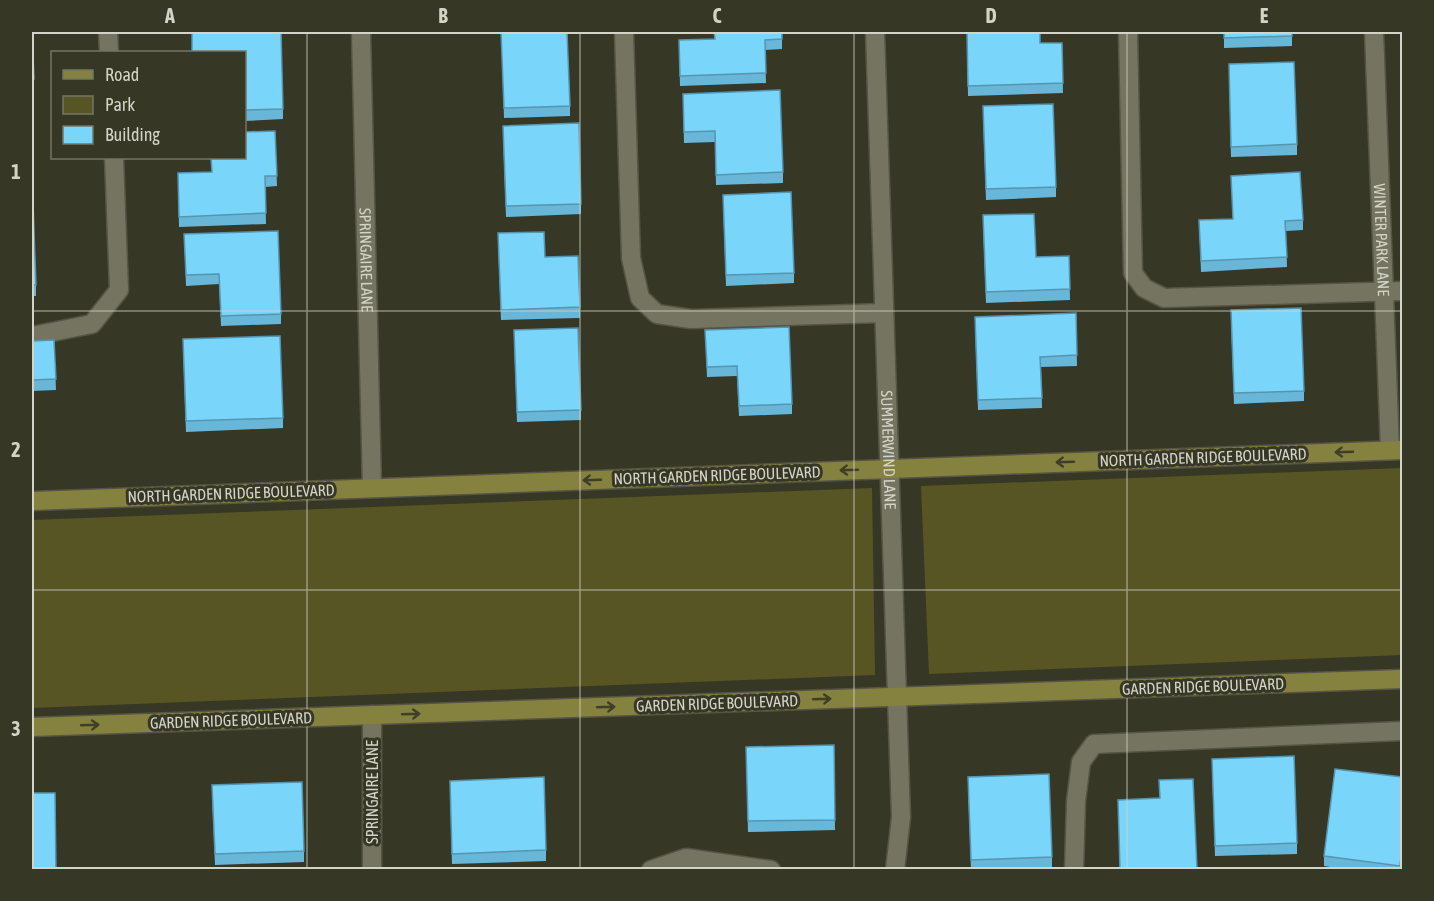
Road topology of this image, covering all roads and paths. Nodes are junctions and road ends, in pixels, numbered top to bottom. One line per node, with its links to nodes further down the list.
1 (108, 32): 7 (street)
2 (361, 32): 15 (street, SPRINGAIRE LANE)
3 (624, 32): 11 (street)
4 (875, 32): 11 (street, SUMMERWIND LANE)
5 (1128, 32): 9 (street)
6 (1374, 32): 9 (street, WINTER PARK LANE)
7 (109, 51)
8 (114, 159): 12 (street)
9 (1384, 291): 10 (street); 13 (street, WINTER PARK LANE)
10 (1402, 291)
11 (883, 313): 14 (street, SUMMERWIND LANE)
12 (32, 336)
13 (1396, 450): 14 (main road, NORTH GARDEN RIDGE BOULEVARD, one-way to 14)
14 (888, 469): 15 (main road, NORTH GARDEN RIDGE BOULEVARD, one-way to 15); 18 (street, SUMMERWIND LANE)
15 (372, 488): 16 (main road, NORTH GARDEN RIDGE BOULEVARD)
16 (32, 501)
17 (1402, 679): 18 (main road, GARDEN RIDGE BOULEVARD)
18 (896, 697): 19 (main road, GARDEN RIDGE BOULEVARD, one-way to 18); 25 (street, SUMMERWIND LANE)
19 (372, 716): 20 (main road, GARDEN RIDGE BOULEVARD, one-way to 19); 22 (street, SPRINGAIRE LANE)
20 (32, 727)
21 (1402, 731): 26 (street)
22 (372, 870)
23 (651, 870): 24 (street)
24 (771, 870)
25 (895, 870)
26 (1074, 870)

